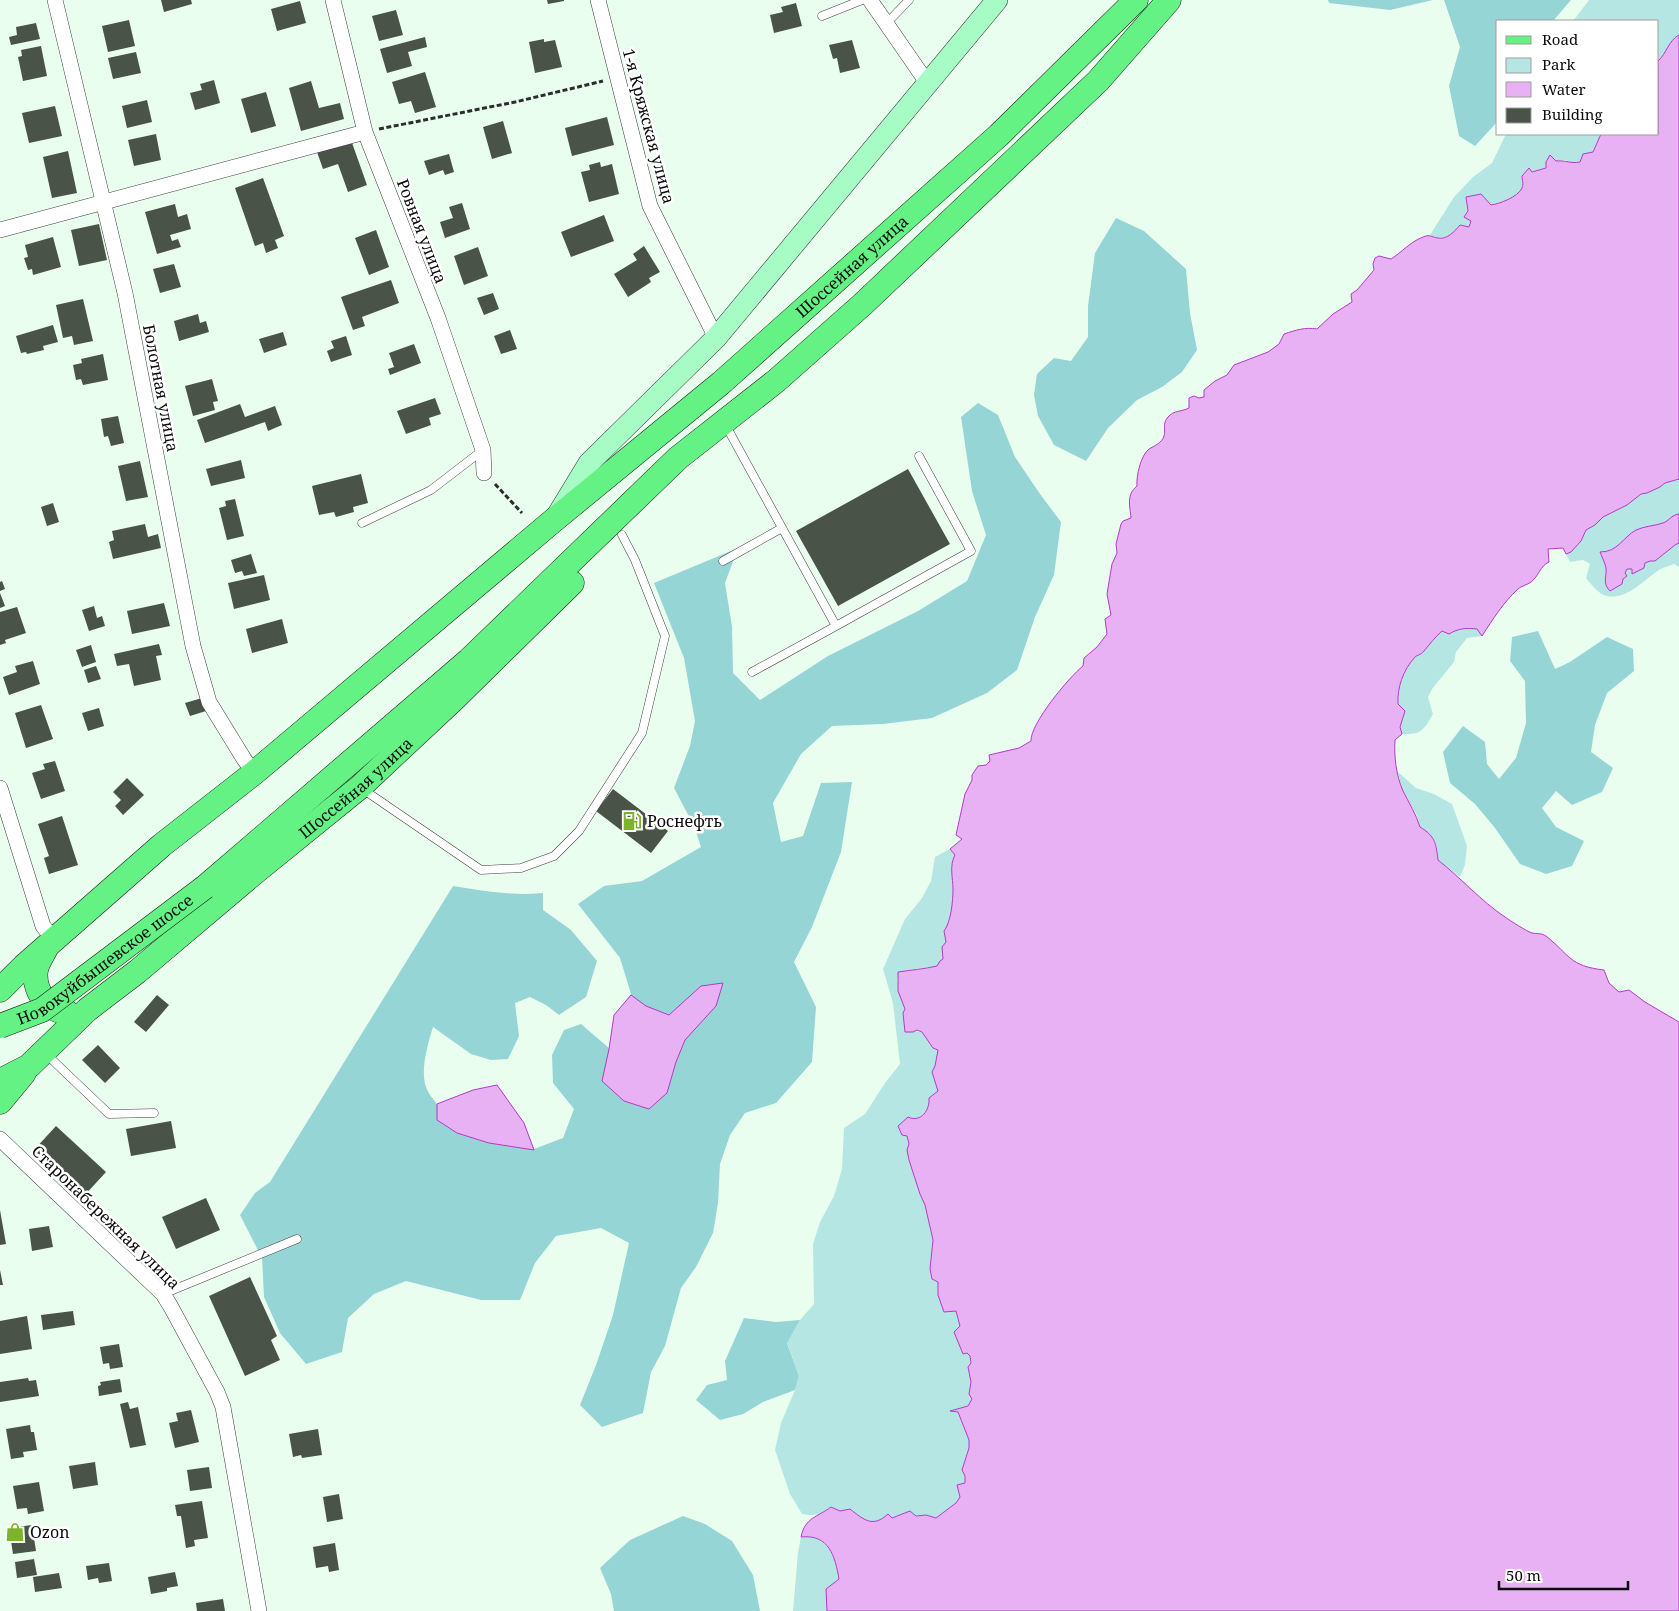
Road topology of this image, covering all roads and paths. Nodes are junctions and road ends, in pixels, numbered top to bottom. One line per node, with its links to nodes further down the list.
1 (55, 0): 15 (street, Болотная улица)
2 (333, 0): 14 (street, Ровная улица)
3 (598, 0): 12 (street, 1-я Кряжская улица)
4 (862, 0): 10 (lane)
5 (870, 0): 11 (street)
6 (909, 0): 11 (lane)
7 (997, 0): 13 (main road, Шоссейная улица)
8 (1136, 0): 24 (main road, Шоссейная улица)
9 (1169, 0): 18 (main road, Шоссейная улица)
10 (822, 16)
11 (886, 24): 13 (street)
12 (618, 77): 14 (path); 17 (street, 1-я Кряжская улица)
13 (928, 84): 17 (main road, Шоссейная улица)
14 (365, 132): 15 (street); 19 (street, Ровная улица)
15 (103, 201): 16 (street); 31 (street, Болотная улица)
16 (0, 230)
17 (716, 338): 24 (main road, Шоссейная улица)
18 (724, 423): 21 (main road, Шоссейная улица); 26 (lane)
19 (483, 450): 22 (street, Ровная улица); 25 (lane)
20 (918, 456): 29 (lane)
21 (678, 458): 27 (main road, Шоссейная улица); 34 (main road, Шоссейная улица)
22 (484, 472): 23 (path)
23 (522, 513)
24 (554, 520): 31 (main road, Шоссейная улица)
25 (362, 523)
26 (782, 528): 28 (lane); 29 (lane)
27 (622, 535): 32 (main road, Шоссейная улица); 32 (lane)
28 (723, 561)
29 (836, 626): 30 (lane)
30 (752, 672)
31 (254, 773): 35 (main road, Шоссейная улица)
32 (360, 787): 39 (main road, Шоссейная улица)
33 (0, 788): 35 (street)
34 (205, 887): 40 (main road, Новокуйбышевское шоссе, bridge)
35 (50, 943): 36 (main road, Шоссейная улица); 39 (main road)
36 (24, 966): 37 (main road); 38 (main road)
37 (0, 978)
38 (0, 990)
39 (86, 1010): 41 (main road, Шоссейная улица)
40 (0, 1026)
41 (36, 1059): 42 (main road, Шоссейная улица); 43 (main road); 44 (lane)
42 (0, 1081)
43 (0, 1102)
44 (154, 1114)
45 (0, 1139): 47 (street, Старонабережная улица)
46 (297, 1239): 47 (lane)
47 (163, 1294): 48 (street, Старонабережная улица)
48 (259, 1611)

